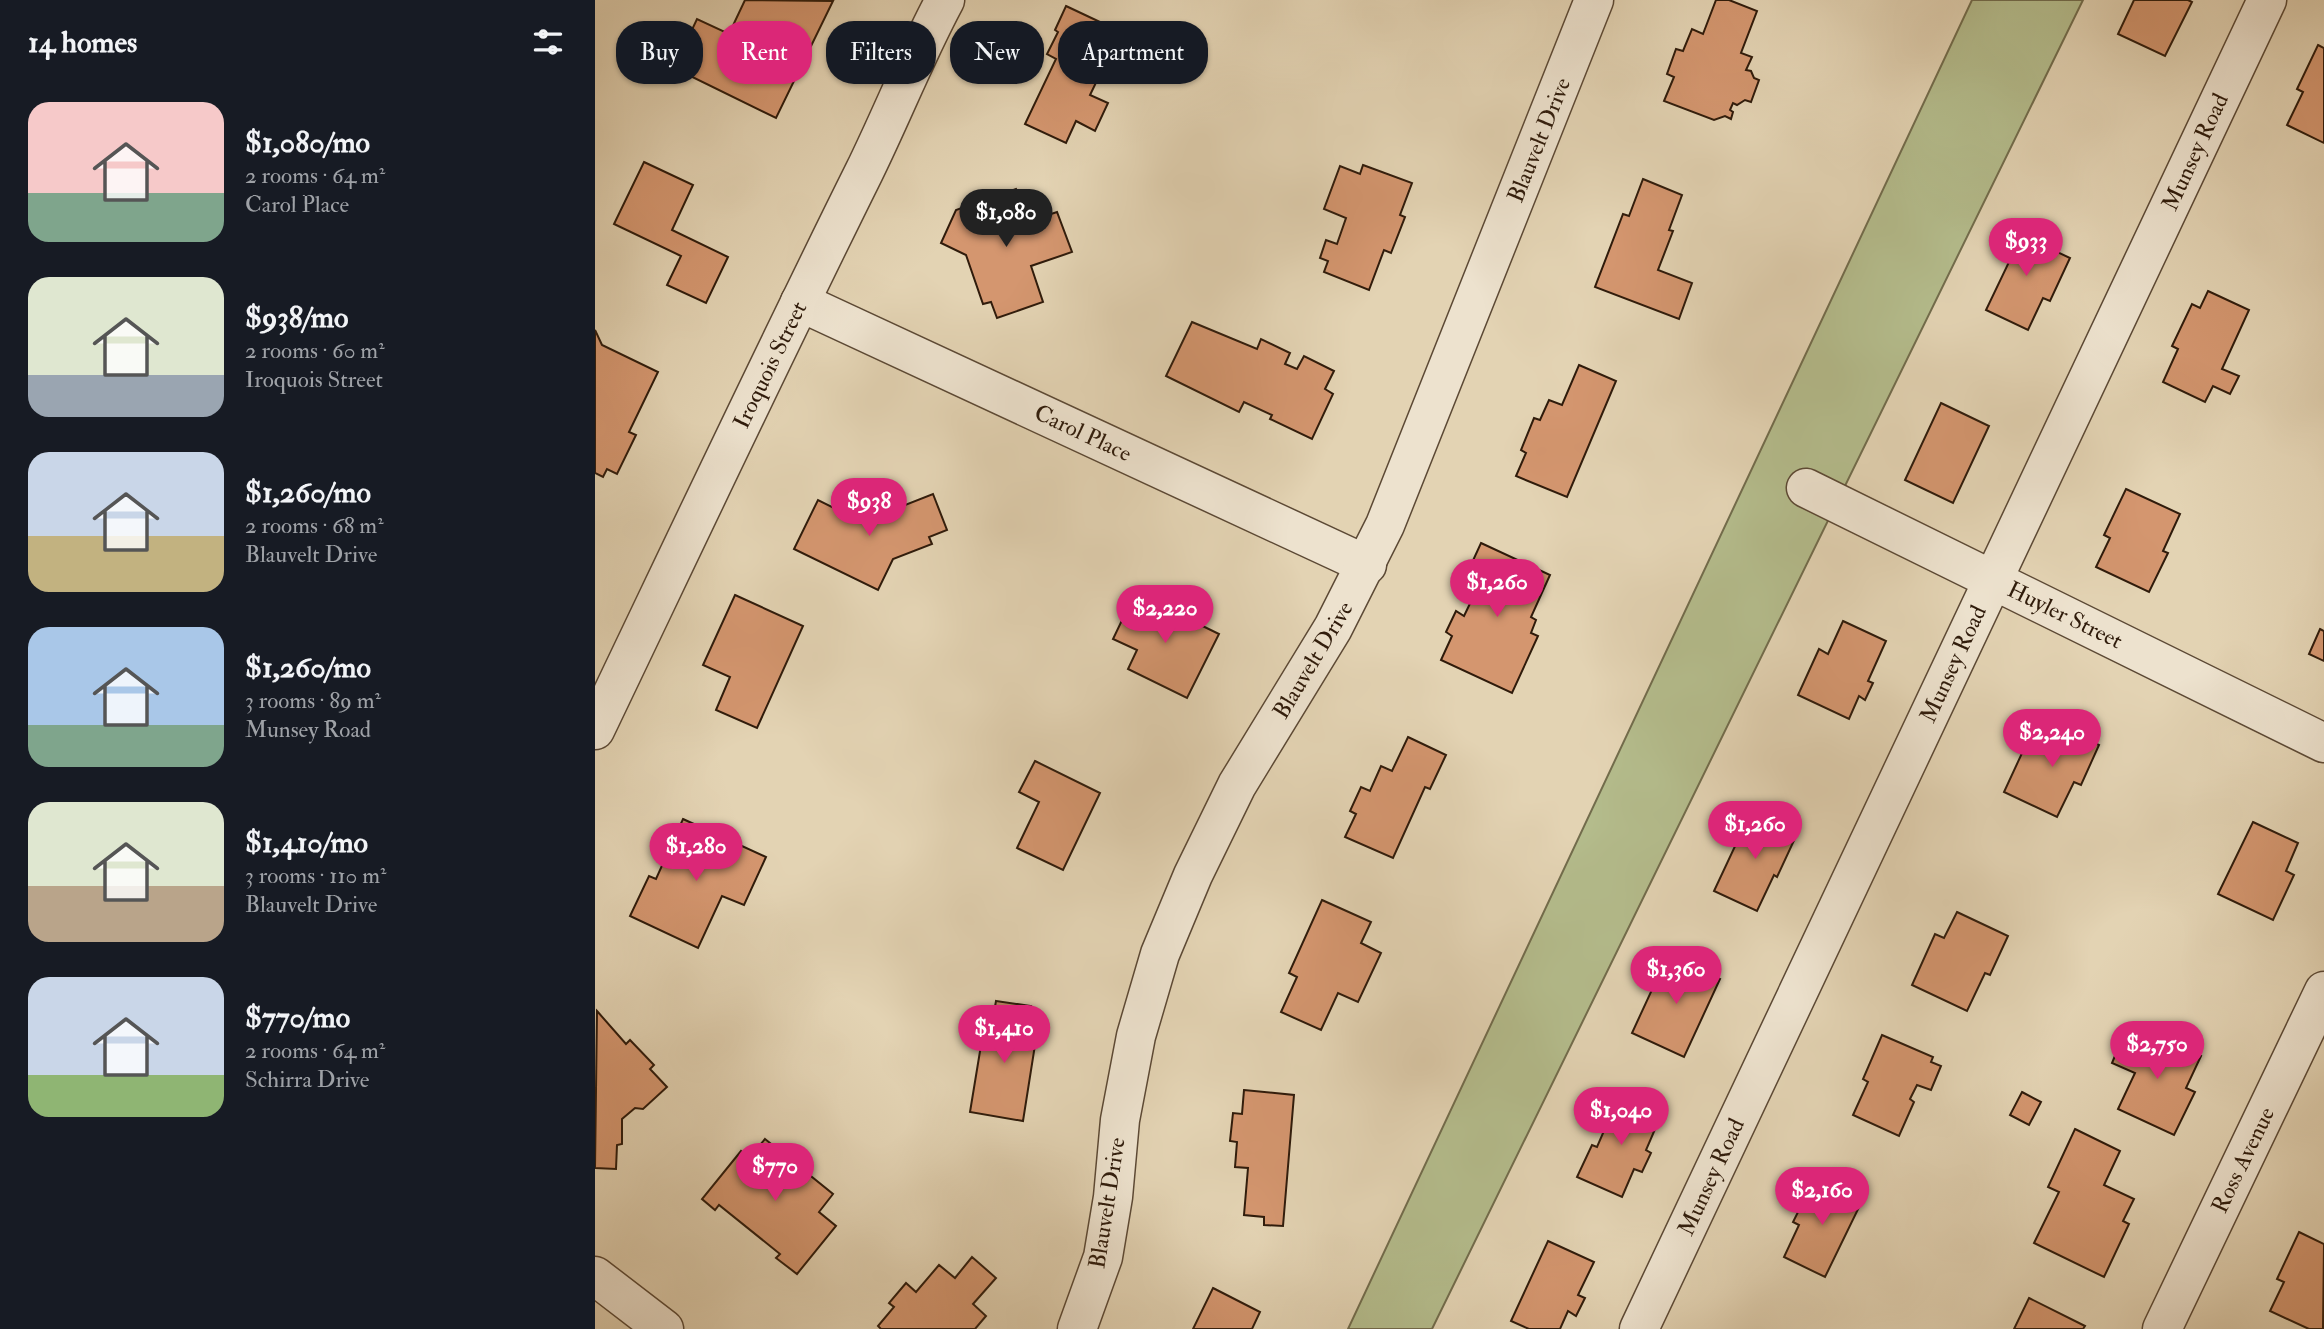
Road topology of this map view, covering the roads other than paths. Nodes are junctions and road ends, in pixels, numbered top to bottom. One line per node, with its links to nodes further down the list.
1 (945, 0): 4 (street, Iroquois Street)
2 (1594, 0): 6 (street, Blauvelt Drive)
3 (2267, 0): 7 (street, Munsey Road)
4 (800, 302): 6 (street, Carol Place); 8 (street, Iroquois Street)
5 (1806, 488): 7 (street, Huyler Street)
6 (1367, 565): 13 (street, Blauvelt Drive)
7 (1993, 580): 9 (street, Huyler Street); 14 (street, Munsey Road)
8 (595, 730)
9 (2324, 743)
10 (2324, 991): 15 (street, Ross Avenue)
11 (595, 1276): 12 (street)
12 (664, 1329)
13 (1077, 1329)
14 (1639, 1329)
15 (2162, 1329)

